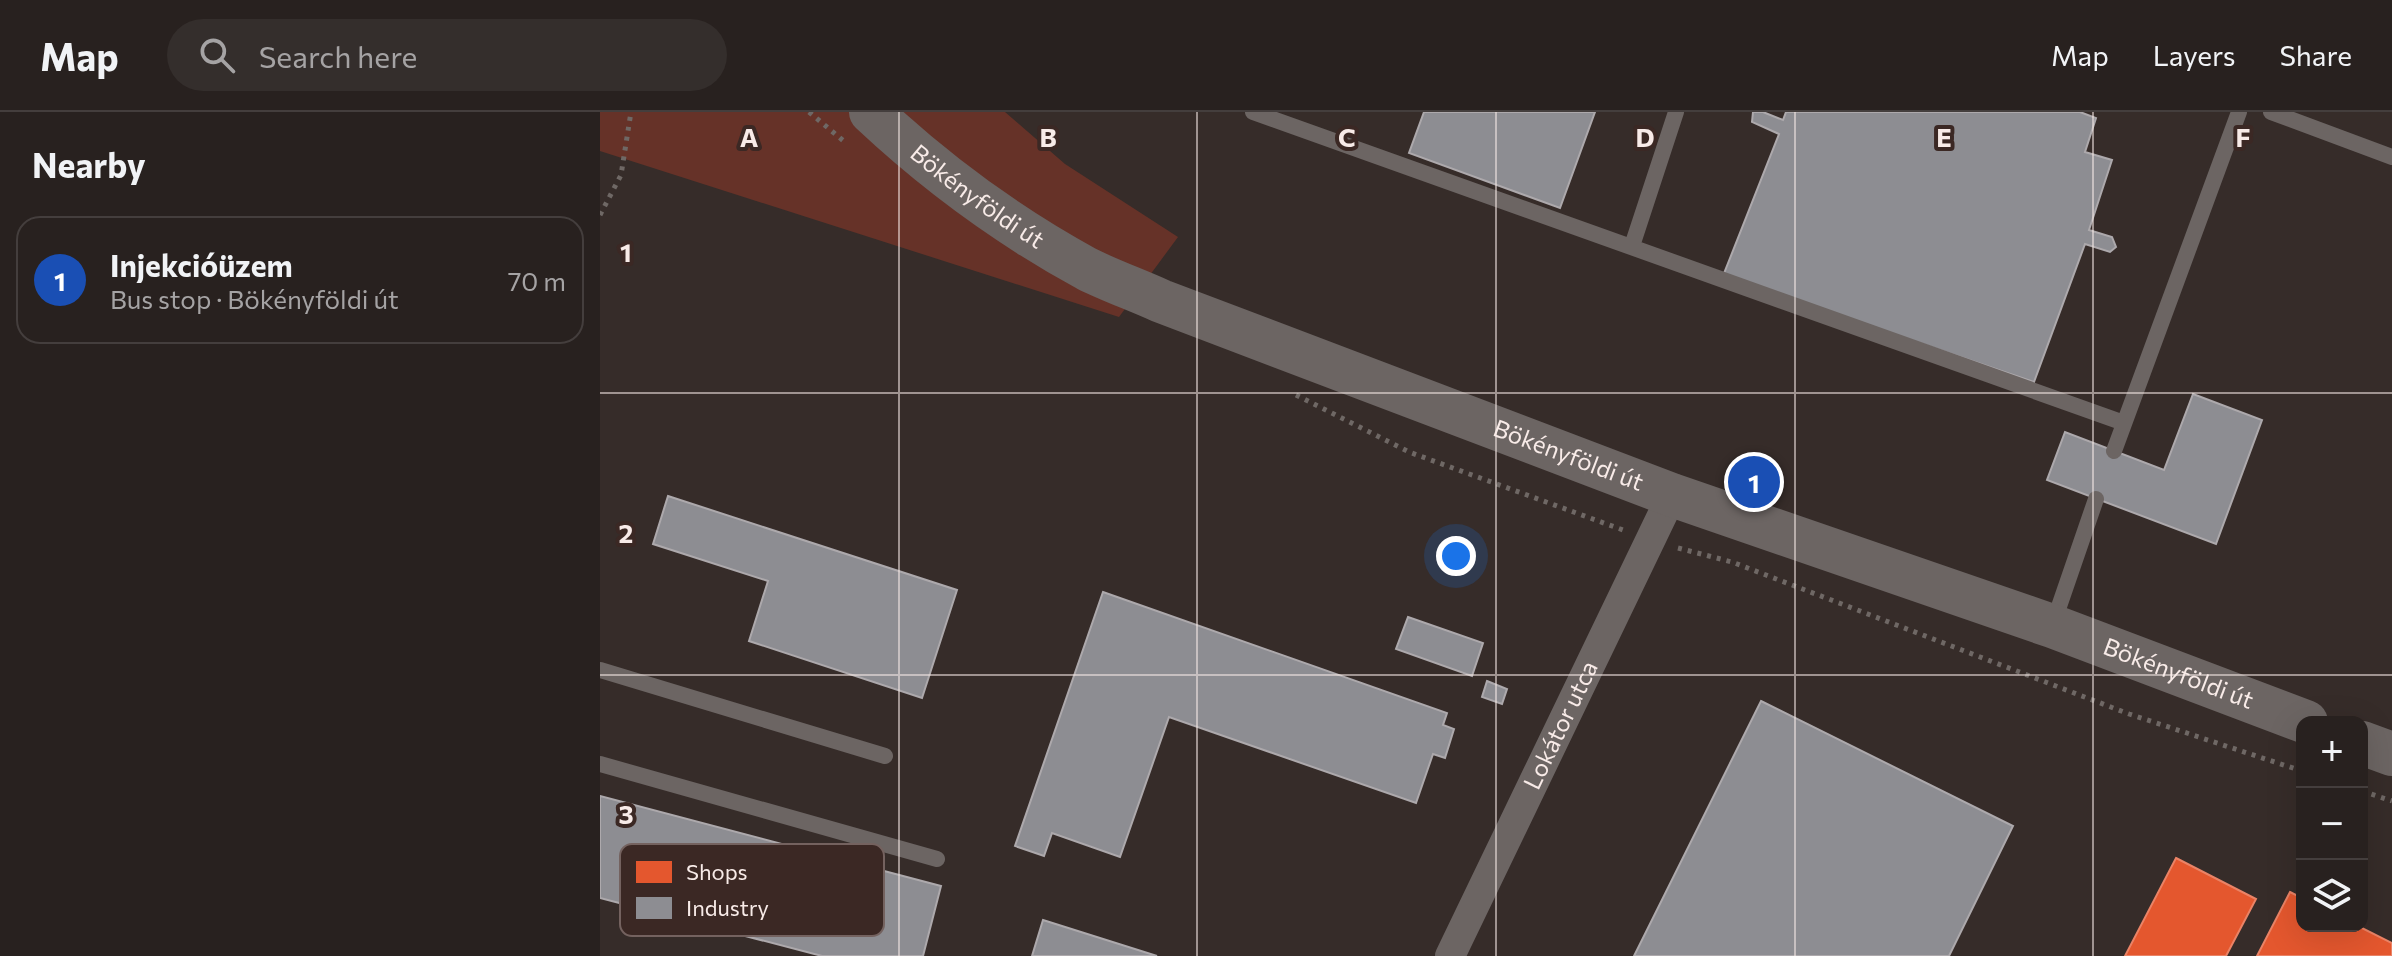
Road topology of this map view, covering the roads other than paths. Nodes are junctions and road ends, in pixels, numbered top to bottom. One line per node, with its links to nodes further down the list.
1 (871, 112): 11 (street, Bökényföldi út)
2 (1253, 112): 6 (lane)
3 (1676, 112): 8 (lane)
4 (2239, 112): 9 (lane)
5 (2271, 112): 7 (lane)
6 (1294, 119): 8 (lane)
7 (2392, 157)
8 (1632, 246): 9 (lane)
9 (2124, 423): 10 (lane)
10 (2114, 451)
11 (1672, 495): 13 (street, Bökényföldi út); 23 (street, Lokátor utca)
12 (2096, 499): 13 (lane)
13 (2052, 626): 15 (street, Bökényföldi út)
14 (600, 670): 18 (lane)
15 (2296, 718)
16 (2368, 745): 17 (street)
17 (2392, 754)
18 (885, 756)
19 (600, 764): 20 (lane)
20 (884, 844)
21 (884, 844): 22 (lane)
22 (937, 859)
23 (1450, 956)

